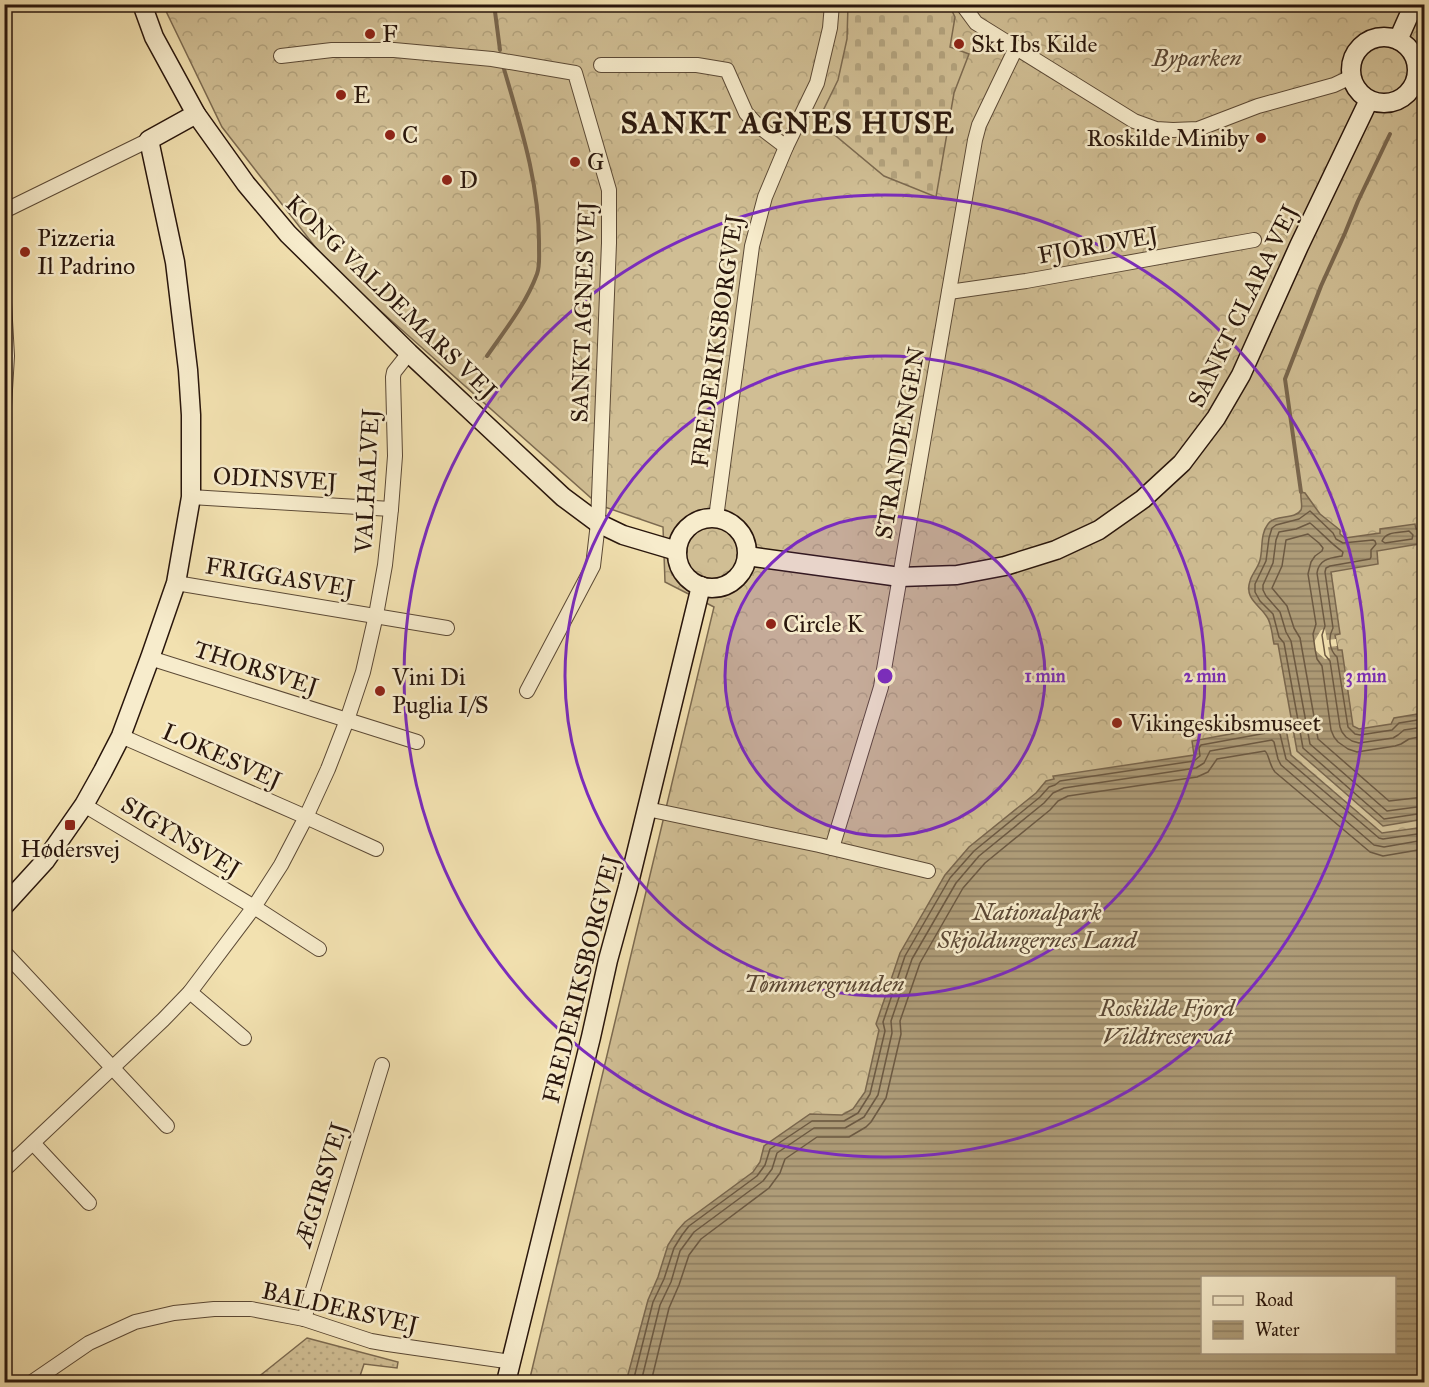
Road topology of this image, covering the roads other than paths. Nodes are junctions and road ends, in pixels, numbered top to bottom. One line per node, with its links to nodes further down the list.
1 (142, 4): 12 (main road, KONG VALDEMARS VEJ)
2 (832, 4): 14 (street, FREDERIKSBORGVEJ)
3 (962, 4): 6 (street)
4 (1414, 4): 5 (main road)
5 (1398, 40): 9 (main road); 10 (main road)
6 (1016, 48): 9 (street); 17 (street, STRANDENGEN)
7 (281, 56): 24 (street, SANKT AGNES VEJ)
8 (601, 65): 14 (street)
9 (1351, 77): 11 (main road)
10 (1420, 80): 11 (main road)
11 (1369, 100): 27 (main road, SANKT CLARA VEJ)
12 (196, 114): 13 (main road); 19 (main road, KONG VALDEMARS VEJ)
13 (149, 140): 15 (street); 21 (main road)
14 (786, 147): 23 (street, FREDERIKSBORGVEJ)
15 (4, 211)
16 (1254, 240): 17 (street, FJORDVEJ)
17 (949, 292): 27 (street, STRANDENGEN)
18 (4, 303): 20 (street)
19 (409, 353): 22 (street, VALHALVEJ); 24 (main road, KONG VALDEMARS VEJ)
20 (4, 406)
21 (192, 497): 22 (street, ODINSVEJ); 28 (main road)
22 (391, 509): 30 (street, VALHALVEJ)
23 (716, 518): 25 (main road); 26 (main road)
24 (598, 523): 25 (main road, KONG VALDEMARS VEJ); 33 (street, SANKT AGNES VEJ)
25 (677, 551): 29 (main road)
26 (747, 556): 27 (main road, SANKT CLARA VEJ); 29 (main road)
27 (900, 576): 40 (street, STRANDENGEN)
28 (176, 583): 30 (street, FRIGGASVEJ); 32 (main road)
29 (701, 586): 38 (main road, FREDERIKSBORGVEJ)
30 (376, 615): 31 (street); 34 (street, VALHALVEJ)
31 (447, 628)
32 (150, 658): 34 (street, THORSVEJ); 35 (main road)
33 (527, 691)
34 (347, 720): 36 (street); 39 (street, VALHALVEJ)
35 (121, 736): 37 (main road); 39 (street, LOKESVEJ)
36 (417, 742)
37 (84, 805): 43 (main road); 44 (street, SIGYNSVEJ)
38 (647, 809): 40 (street); 56 (main road, FREDERIKSBORGVEJ)
39 (306, 817): 41 (street); 44 (street, VALHALVEJ)
40 (832, 848): 42 (street)
41 (376, 849)
42 (928, 871)
43 (4, 906)
44 (254, 907): 45 (street); 47 (street, VALHALVEJ)
45 (319, 949)
46 (4, 952): 50 (street)
47 (190, 992): 48 (street); 50 (street, VALHALVEJ)
48 (244, 1038)
49 (382, 1065): 55 (street, ÆGIRSVEJ)
50 (113, 1067): 51 (street); 52 (street, VALHALVEJ)
51 (167, 1126)
52 (33, 1143): 53 (street, VALHALVEJ); 54 (street)
53 (4, 1170)
54 (89, 1203)
55 (304, 1319): 56 (street, BALDERSVEJ); 57 (street, BALDERSVEJ)
56 (512, 1362): 58 (main road, FREDERIKSBORGVEJ)
57 (32, 1383)
58 (506, 1383)

